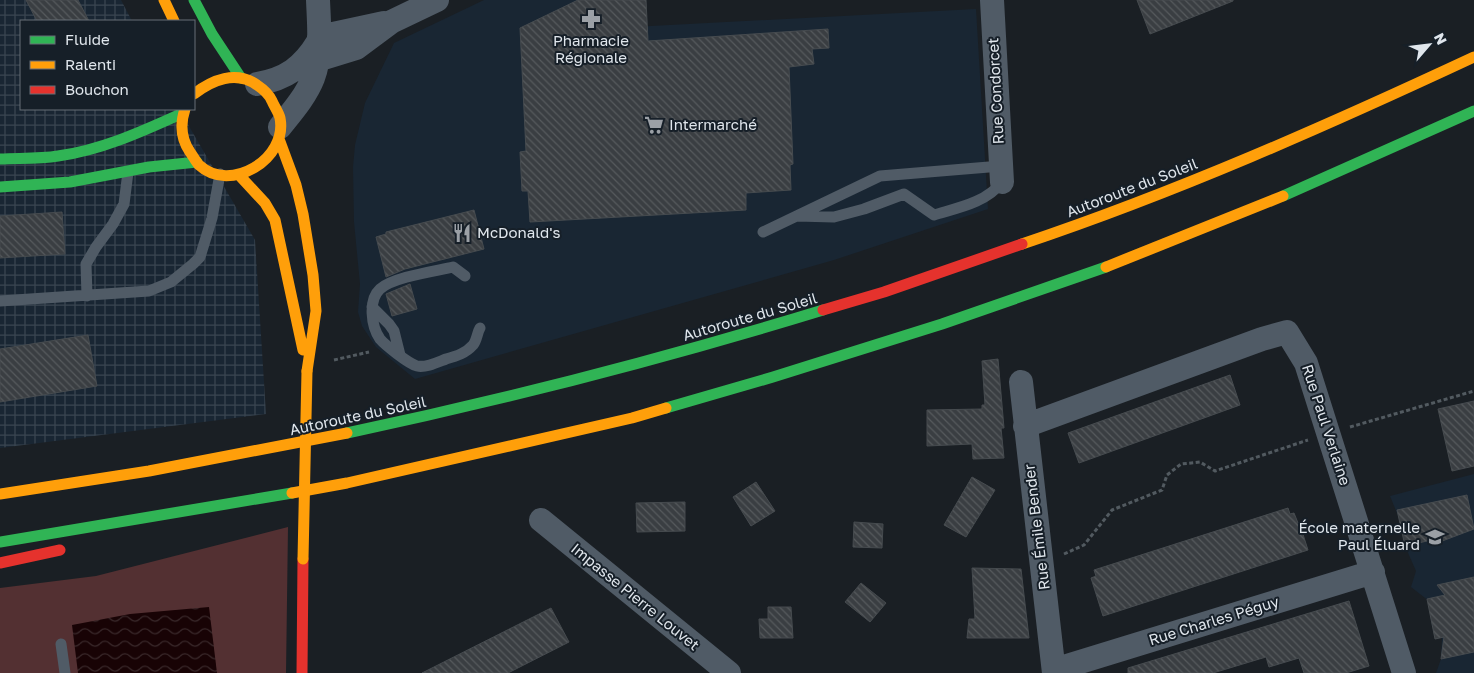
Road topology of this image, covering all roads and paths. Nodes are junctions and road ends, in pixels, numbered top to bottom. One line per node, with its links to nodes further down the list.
1 (164, 0): 6 (main road)
2 (194, 0): 9 (main road)
3 (318, 0): 7 (street)
4 (437, 0): 7 (street)
5 (992, 0): 18 (street, Rue Condorcet)
6 (174, 20)
7 (318, 46): 9 (street); 13 (street)
8 (1474, 57): 33 (main road, Autoroute du Soleil)
9 (249, 81): 10 (main road); 13 (main road)
10 (195, 92)
11 (184, 111): 14 (main road); 15 (main road)
12 (1474, 111): 32 (main road)
13 (279, 133): 19 (main road); 27 (main road)
14 (0, 159)
15 (197, 162): 16 (main road); 17 (main road)
16 (128, 170): 20 (main road); 24 (lane)
17 (220, 174): 19 (main road); 24 (lane)
18 (1001, 174): 21 (lane); 21 (lane)
19 (239, 175): 27 (main road)
20 (0, 187)
21 (795, 216): 22 (lane)
22 (763, 232)
23 (465, 276): 26 (lane)
24 (87, 296): 25 (lane)
25 (0, 301)
26 (480, 328)
27 (307, 369): 46 (main road, bridge)
28 (1021, 382): 30 (street, Rue Émile Bender)
29 (1474, 391): 31 (path)
30 (1025, 426): 31 (street, Rue Paul Verlaine); 41 (street, Rue Émile Bender)
31 (1329, 433): 41 (path); 42 (street, Rue Paul Verlaine)
32 (488, 450): 36 (main road); 38 (main road)
33 (235, 457): 34 (main road); 35 (main road, Autoroute du Soleil)
34 (93, 468)
35 (0, 494)
36 (220, 517)
37 (541, 520): 47 (street, Impasse Pierre Louvet)
38 (0, 542)
39 (67, 549): 40 (main road)
40 (0, 563)
41 (1041, 565): 44 (street, Rue Émile Bender)
42 (1373, 572): 44 (street, Rue Charles Péguy); 48 (street, Rue Paul Verlaine)
43 (61, 644): 45 (lane)
44 (1054, 671)
45 (65, 673)
46 (302, 673)
47 (729, 673)
48 (1404, 673)

